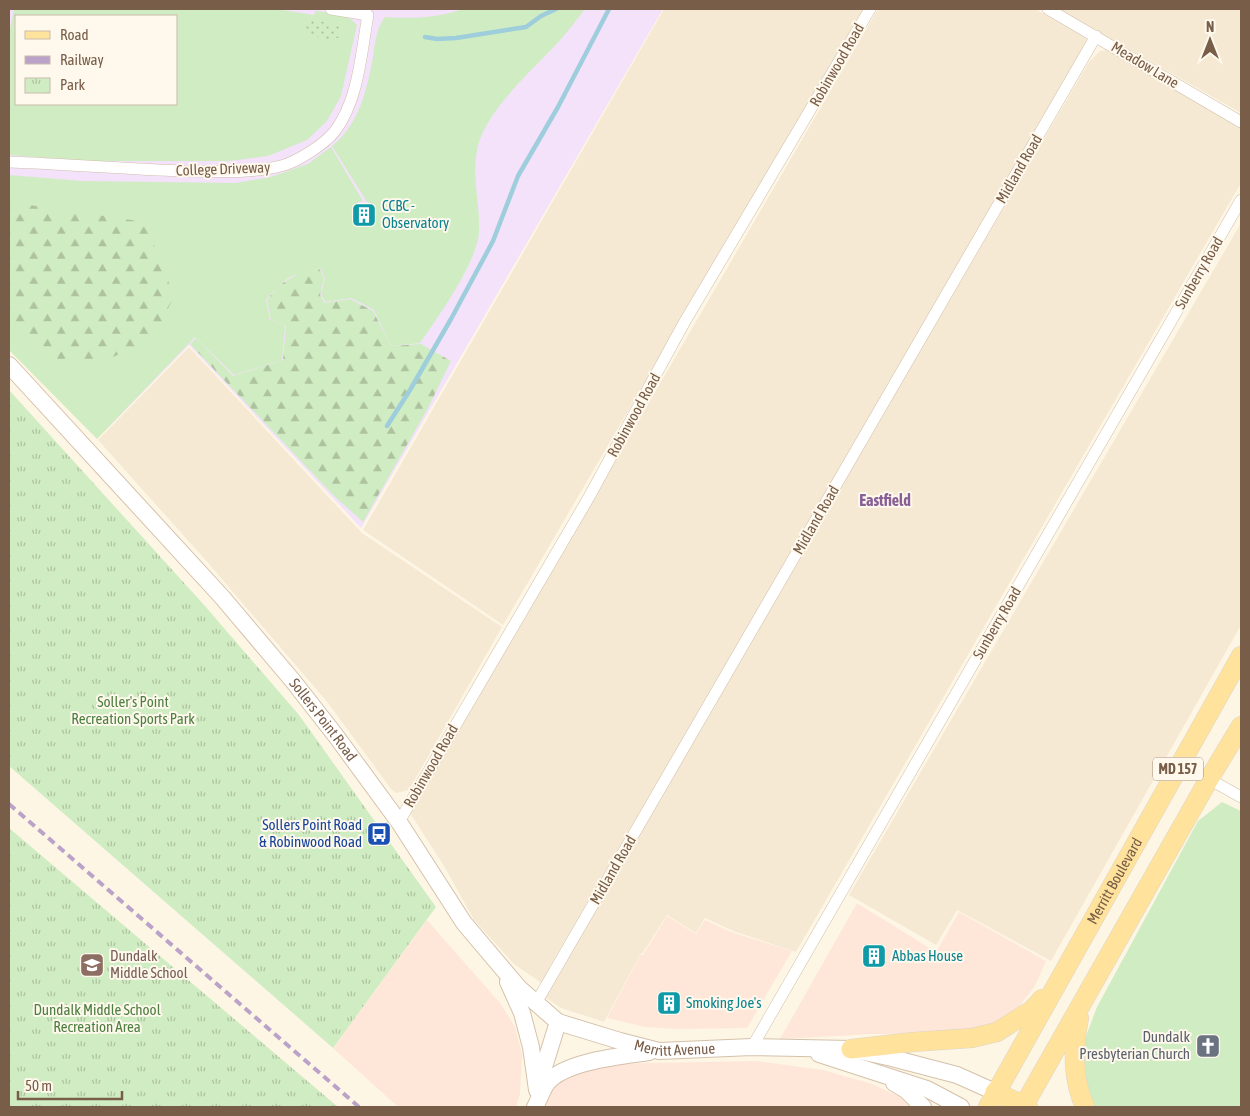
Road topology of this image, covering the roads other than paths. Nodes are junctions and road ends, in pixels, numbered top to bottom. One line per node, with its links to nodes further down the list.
1 (331, 9): 6 (street, College Driveway)
2 (870, 9): 13 (street, Robinwood Road)
3 (1048, 9): 4 (street, Meadow Lane)
4 (1096, 36): 5 (street, Meadow Lane); 16 (street, Midland Road)
5 (1241, 122)
6 (9, 162)
7 (1241, 200): 19 (street, Sunberry Road)
8 (9, 365): 13 (street, Sollers Point Road)
9 (1241, 656): 15 (main road, Merritt Boulevard / MD 157)
10 (1241, 726): 11 (main road, MD 157)
11 (1209, 779): 12 (street); 17 (main road, MD 157)
12 (1240, 793)
13 (399, 822): 14 (street, Sollers Point Road)
14 (502, 970): 16 (street, Sollers Point Road); 24 (street)
15 (1057, 981): 21 (main road); 25 (main road, Merritt Boulevard / MD 157)
16 (536, 1003): 18 (street, Sollers Point Road)
17 (1082, 1004): 29 (main road); 30 (main road, MD 157)
18 (558, 1022): 22 (street, Merritt Avenue); 24 (street)
19 (752, 1047): 20 (street, Merritt Avenue); 22 (street, Merritt Avenue)
20 (795, 1048): 21 (street, Merritt Avenue); 23 (street, Merritt Avenue)
21 (851, 1049): 25 (street, Merritt Avenue)
22 (659, 1051): 26 (street)
23 (880, 1073): 27 (street); 28 (street, Merritt Avenue)
24 (537, 1090): 26 (street)
25 (992, 1099): 29 (main road)
26 (534, 1107)
27 (922, 1107)
28 (961, 1107)
29 (1025, 1107)
30 (1085, 1107)

